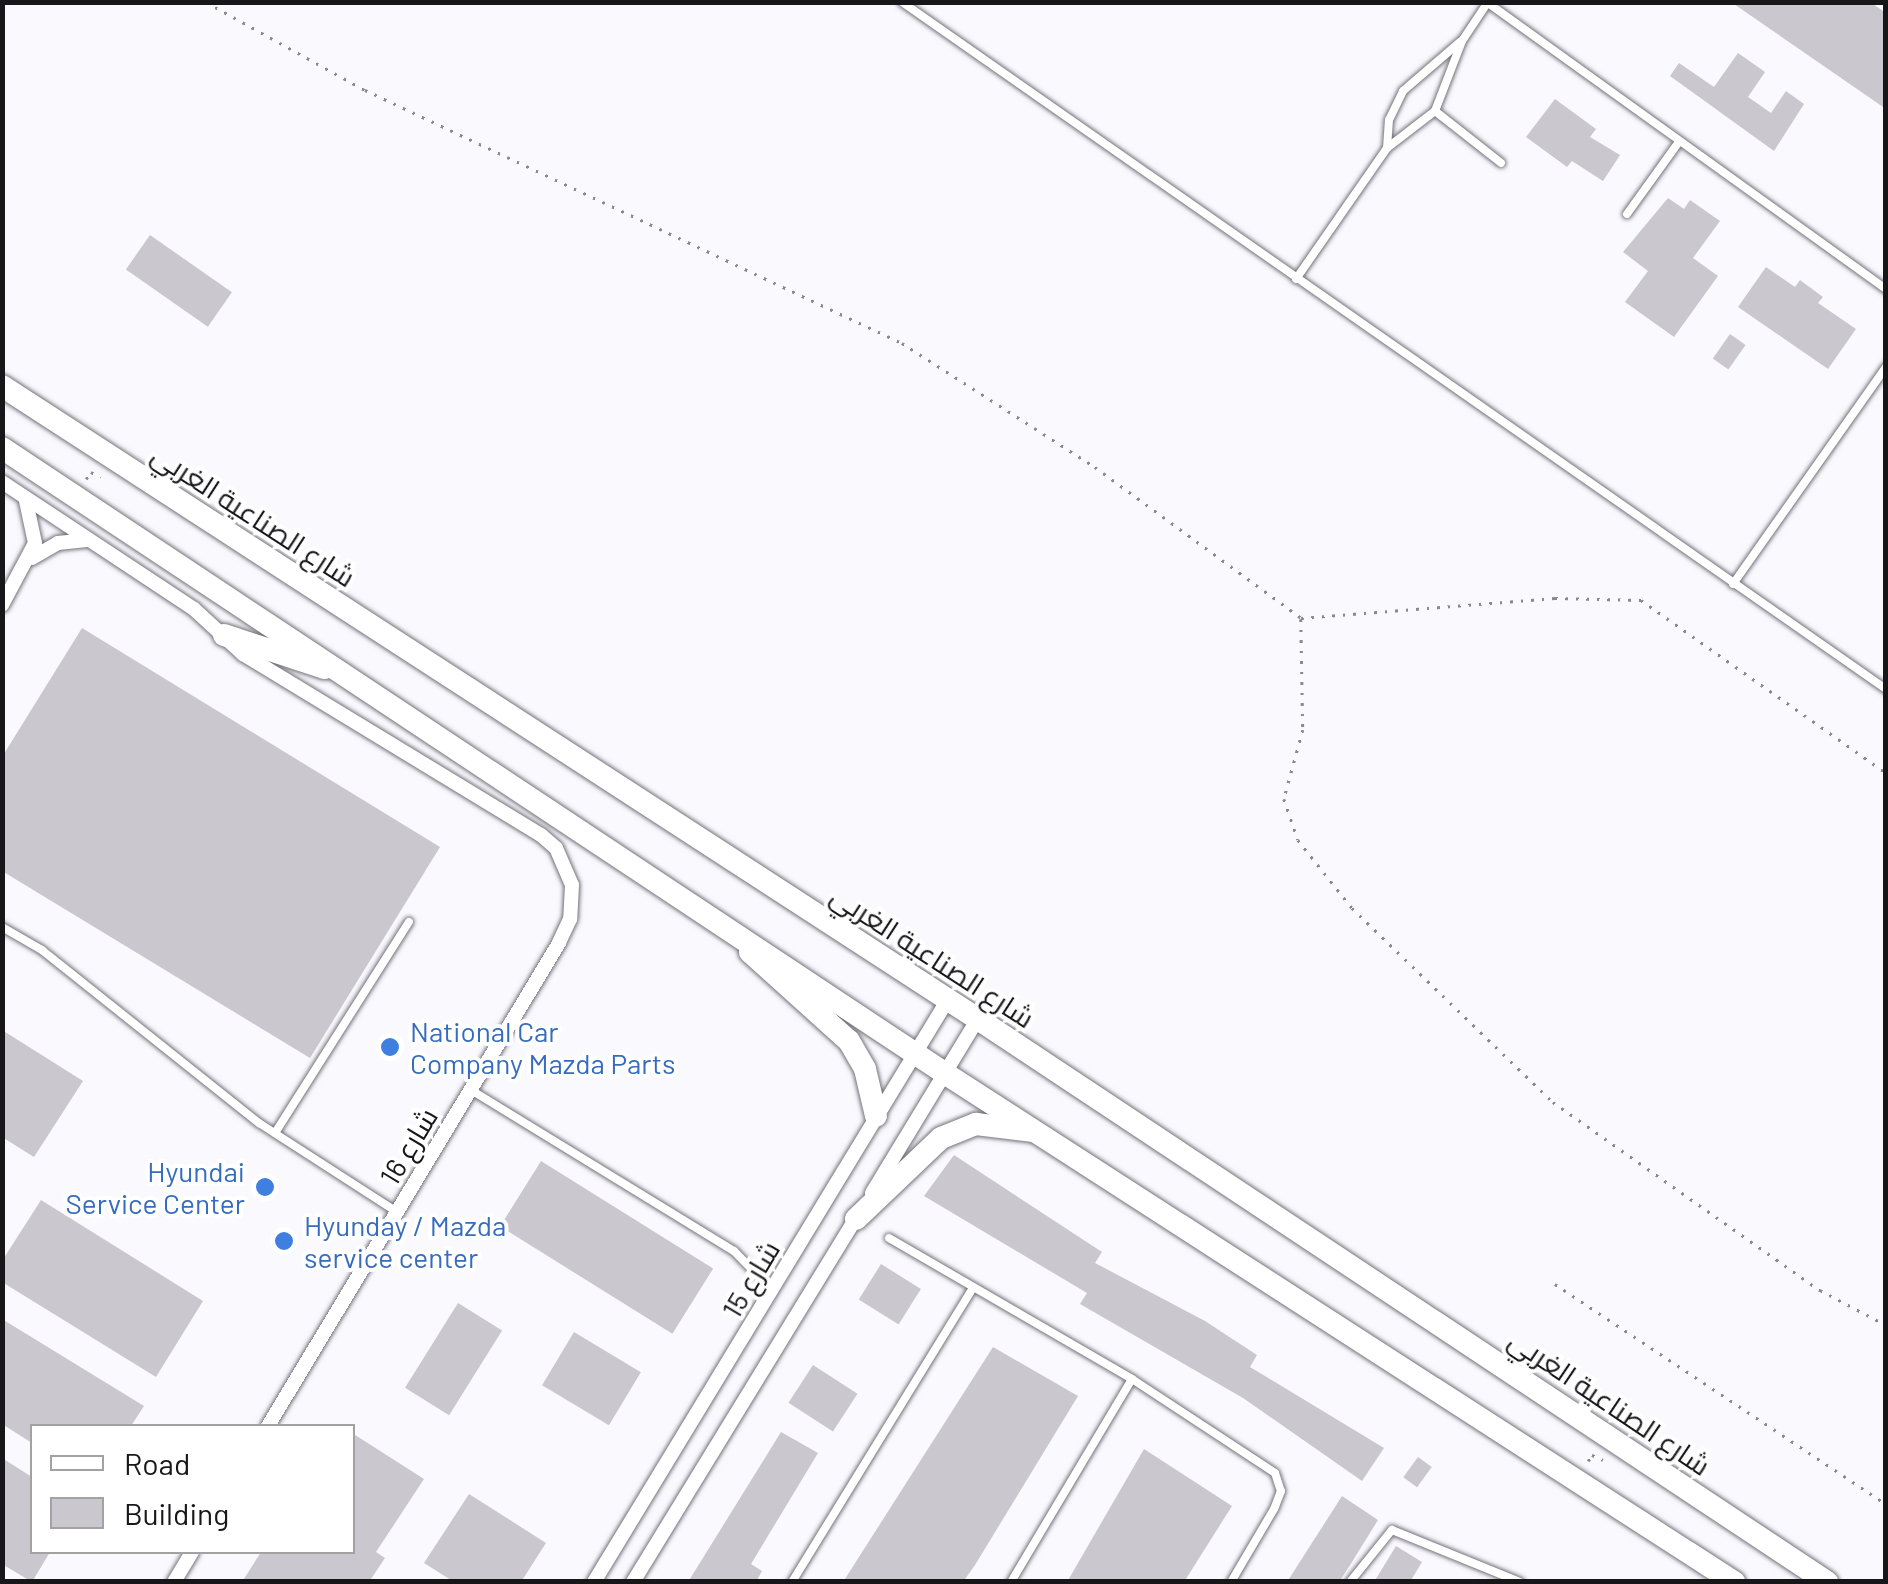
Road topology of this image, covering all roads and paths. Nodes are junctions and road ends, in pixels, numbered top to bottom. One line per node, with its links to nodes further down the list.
1 (206, 2): 21 (path)
2 (902, 2): 10 (lane)
3 (1488, 2): 4 (lane); 6 (lane)
4 (1462, 41): 5 (lane); 7 (lane)
5 (1434, 112): 7 (lane); 8 (lane)
6 (1678, 143): 9 (lane); 11 (lane)
7 (1387, 148): 10 (lane)
8 (1501, 163)
9 (1627, 214)
10 (1296, 279): 19 (lane)
11 (1886, 289)
12 (1886, 367): 19 (lane)
13 (2, 386): 29 (main road, شارع الصناعية الغربي)
14 (2, 448): 23 (main road)
15 (2, 482): 16 (street)
16 (24, 497): 17 (street); 18 (street)
17 (89, 540): 18 (street); 22 (street)
18 (31, 559): 20 (street)
19 (1733, 584): 24 (lane)
20 (2, 605)
21 (1300, 618): 25 (path); 43 (path)
22 (224, 635): 23 (main road); 33 (street, شارع 16)
23 (348, 674): 26 (main road)
24 (1886, 689)
25 (1886, 773)
26 (721, 920): 31 (main road); 34 (main road)
27 (409, 922): 35 (lane)
28 (2, 927): 35 (lane)
29 (947, 1000): 30 (main road, شارع الصناعية الغربي); 31 (street, شارع 15)
30 (978, 1019): 32 (street); 46 (main road, شارع الصناعية الغربي)
31 (916, 1054): 32 (main road); 34 (street, شارع 15)
32 (946, 1074): 36 (main road); 38 (street)
33 (470, 1090): 37 (street, شارع 16); 42 (lane)
34 (876, 1116): 42 (street, شارع 15)
35 (275, 1133): 37 (lane)
36 (1042, 1133): 38 (main road); 47 (main road)
37 (397, 1212): 45 (street, شارع 16)
38 (856, 1218): 52 (street)
39 (889, 1238): 41 (lane)
40 (1555, 1284): 48 (path)
41 (972, 1289): 44 (lane); 53 (lane)
42 (773, 1290): 51 (street, شارع 15)
43 (1886, 1325)
44 (1132, 1379): 54 (lane); 55 (lane)
45 (269, 1424)
46 (1615, 1442): 47 (path); 59 (main road, شارع الصناعية الغربي)
47 (1576, 1479): 58 (main road)
48 (1886, 1504)
49 (191, 1554): 50 (street)
50 (174, 1582)
51 (594, 1582)
52 (633, 1582)
53 (792, 1582)
54 (1012, 1582)
55 (1231, 1582)
56 (1350, 1582): 57 (lane)
57 (1520, 1582)
58 (1734, 1582)
59 (1827, 1582)

